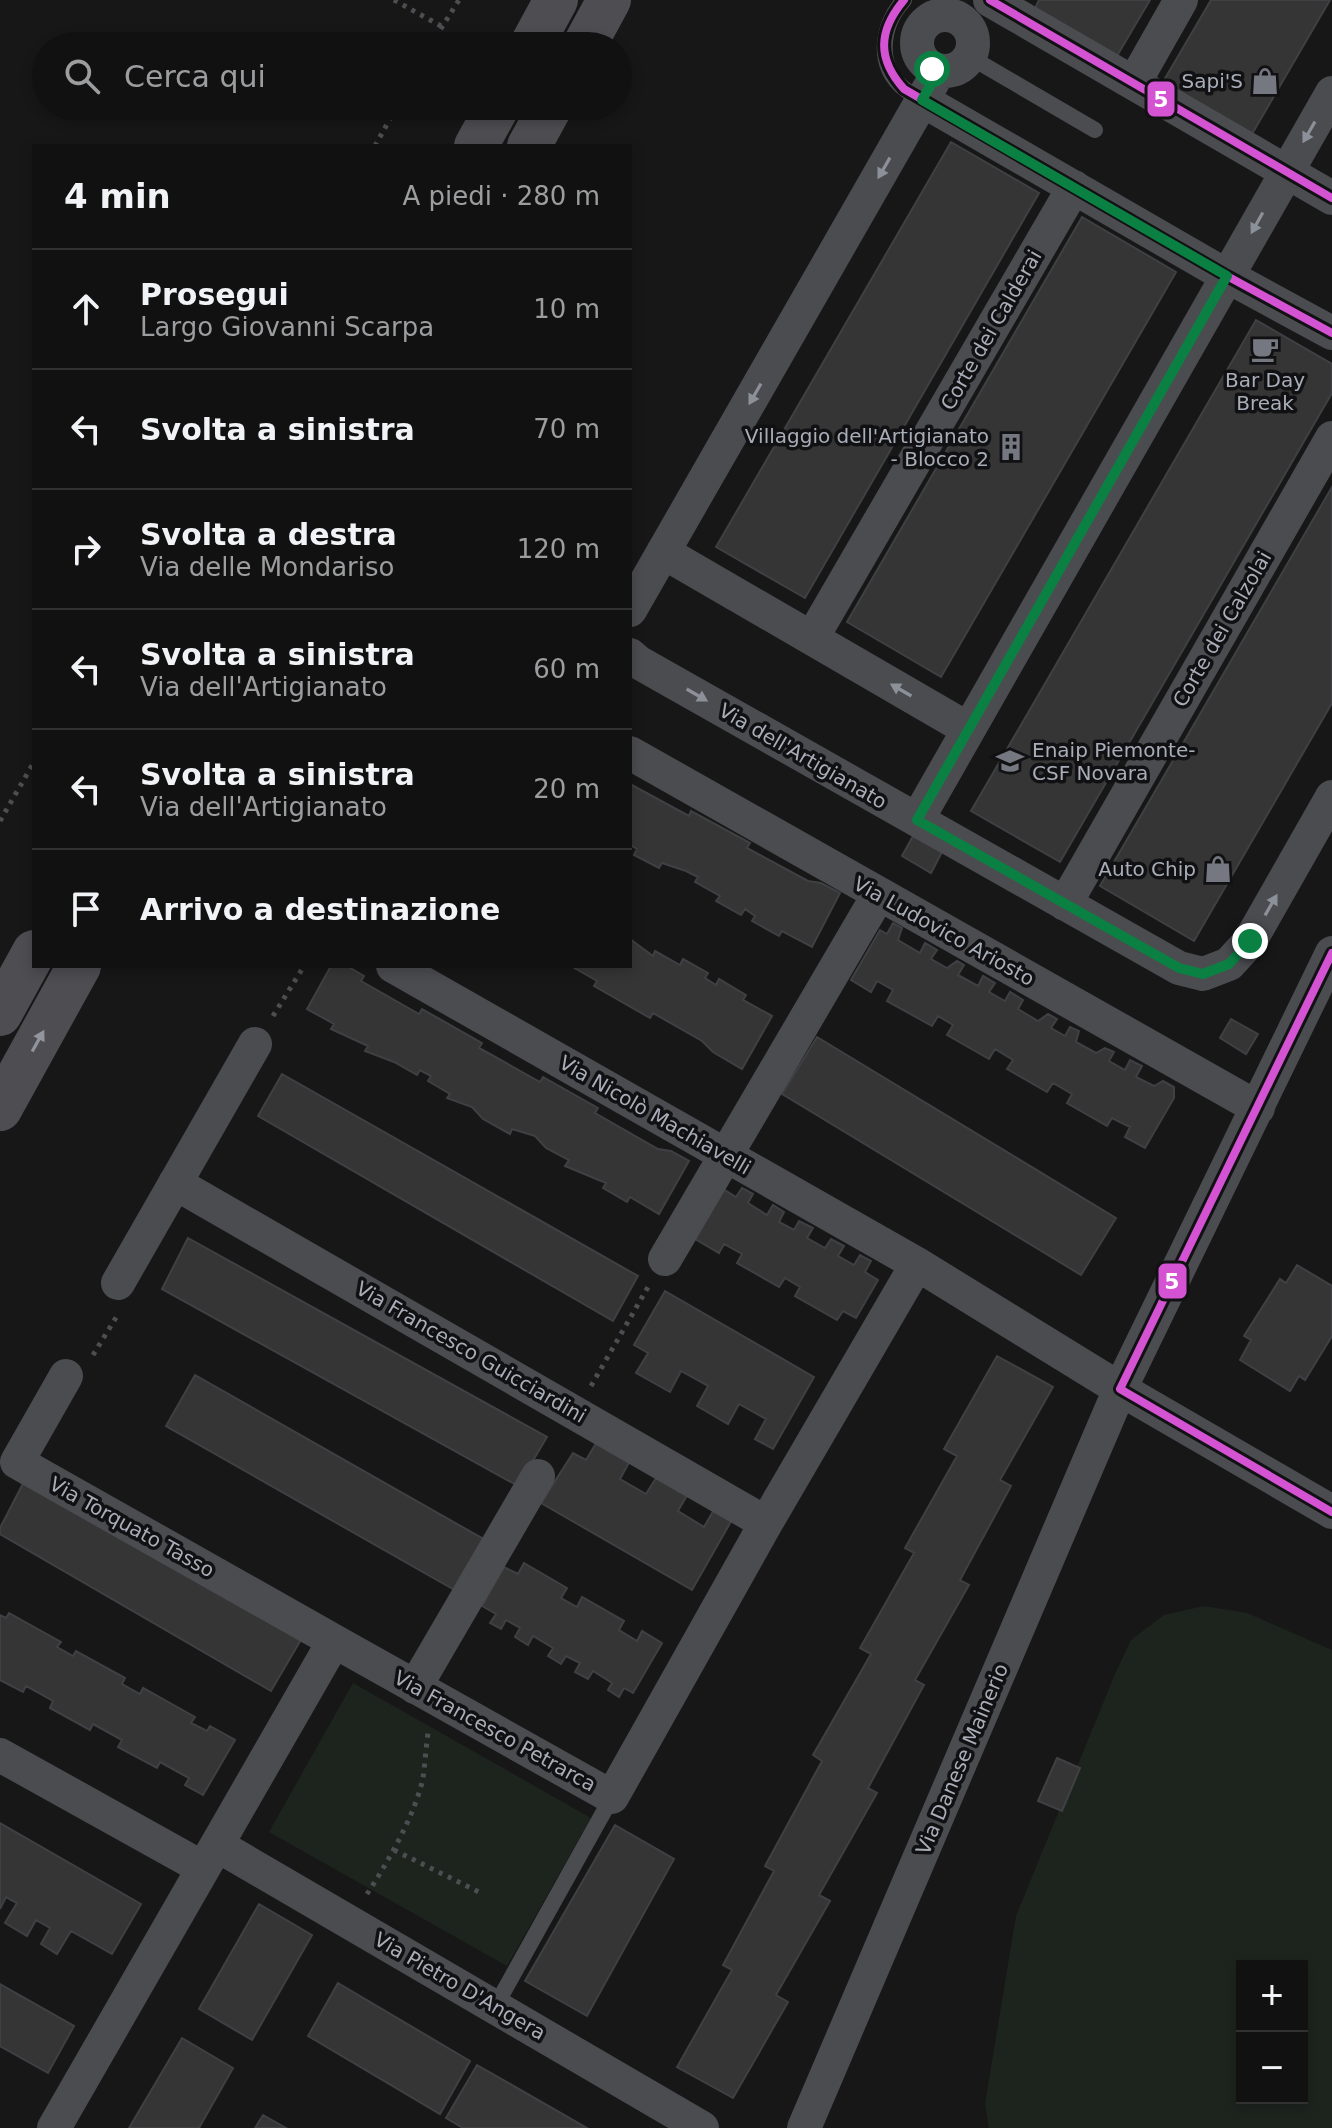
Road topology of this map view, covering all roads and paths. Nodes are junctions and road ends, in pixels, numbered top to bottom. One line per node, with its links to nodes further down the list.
1 (394, 0): 8 (path)
2 (459, 0): 8 (path)
3 (556, 0): 10 (highway)
4 (609, 0): 11 (highway)
5 (904, 0): 15 (lane)
6 (990, 0): 13 (street)
7 (1181, 0): 13 (street)
8 (441, 26): 9 (path)
9 (438, 32)
10 (539, 32)
11 (592, 32)
12 (964, 38): 15 (street); 19 (lane)
13 (1134, 83): 23 (street)
14 (1332, 93): 23 (street, one-way to 23)
15 (922, 100): 24 (street); 29 (street, one-way to 29)
16 (389, 120): 20 (path)
17 (490, 120): 21 (highway)
18 (543, 120): 22 (highway)
19 (1095, 130)
20 (376, 144)
21 (477, 144)
22 (530, 144)
23 (1286, 171): 25 (street); 26 (street, one-way to 26)
24 (1074, 187): 26 (street); 31 (street, Corte dei Calderai)
25 (1332, 198)
26 (1227, 276): 27 (street); 33 (street)
27 (1332, 333)
28 (1332, 438): 40 (street, Corte dei Calzolai)
29 (663, 552): 30 (street); 31 (street)
30 (632, 606)
31 (812, 638): 33 (street, one-way to 31)
32 (632, 657): 37 (street, Via dell'Artigianato, one-way to 37)
33 (968, 729): 37 (street)
34 (632, 754): 39 (street, Via Ludovico Ariosto)
35 (32, 765): 38 (path)
36 (1332, 797): 40 (street, Via dell'Artigianato, one-way to 36)
37 (917, 820): 40 (street, Via dell'Artigianato)
38 (0, 821)
39 (879, 894): 48 (street, Via Ludovico Ariosto); 50 (street)
40 (1065, 904)
41 (1332, 953): 48 (street, Via Danese Mainerio)
42 (32, 956): 46 (highway)
43 (78, 968): 49 (highway, one-way to 43)
44 (303, 968): 47 (path)
45 (397, 968): 50 (street, Via Nicolò Machiavelli)
46 (0, 1014)
47 (255, 1044): 51 (street)
48 (1258, 1108): 56 (street, Via Danese Mainerio)
49 (0, 1109)
50 (726, 1156): 52 (street); 53 (street, Via Nicolò Machiavelli)
51 (175, 1183): 54 (street); 57 (street, Via Francesco Guicciardini)
52 (665, 1259): 57 (path)
53 (917, 1264): 56 (street); 60 (street, Via Francesco Petrarca)
54 (118, 1283): 55 (path)
55 (66, 1376): 61 (street, Via Torquato Tasso)
56 (1120, 1389): 59 (street); 73 (street, Via Danese Mainerio)
57 (575, 1412): 60 (street, Via Francesco Guicciardini)
58 (538, 1476): 62 (street)
59 (1332, 1512)
60 (766, 1523): 65 (street, Via Francesco Petrarca)
61 (334, 1641): 62 (street, Via Francesco Petrarca); 67 (street)
62 (415, 1687): 65 (street, Via Francesco Petrarca)
63 (428, 1728): 66 (path)
64 (0, 1755): 67 (street, Via Pietro D'Angera)
65 (612, 1797): 70 (lane)
66 (394, 1850): 68 (path); 69 (path)
67 (210, 1857): 70 (street, Via Pietro D'Angera); 71 (street)
68 (479, 1892)
69 (366, 1894)
70 (495, 2007): 72 (street, Via Pietro D'Angera)
71 (56, 2127)
72 (702, 2128)
73 (804, 2128)

